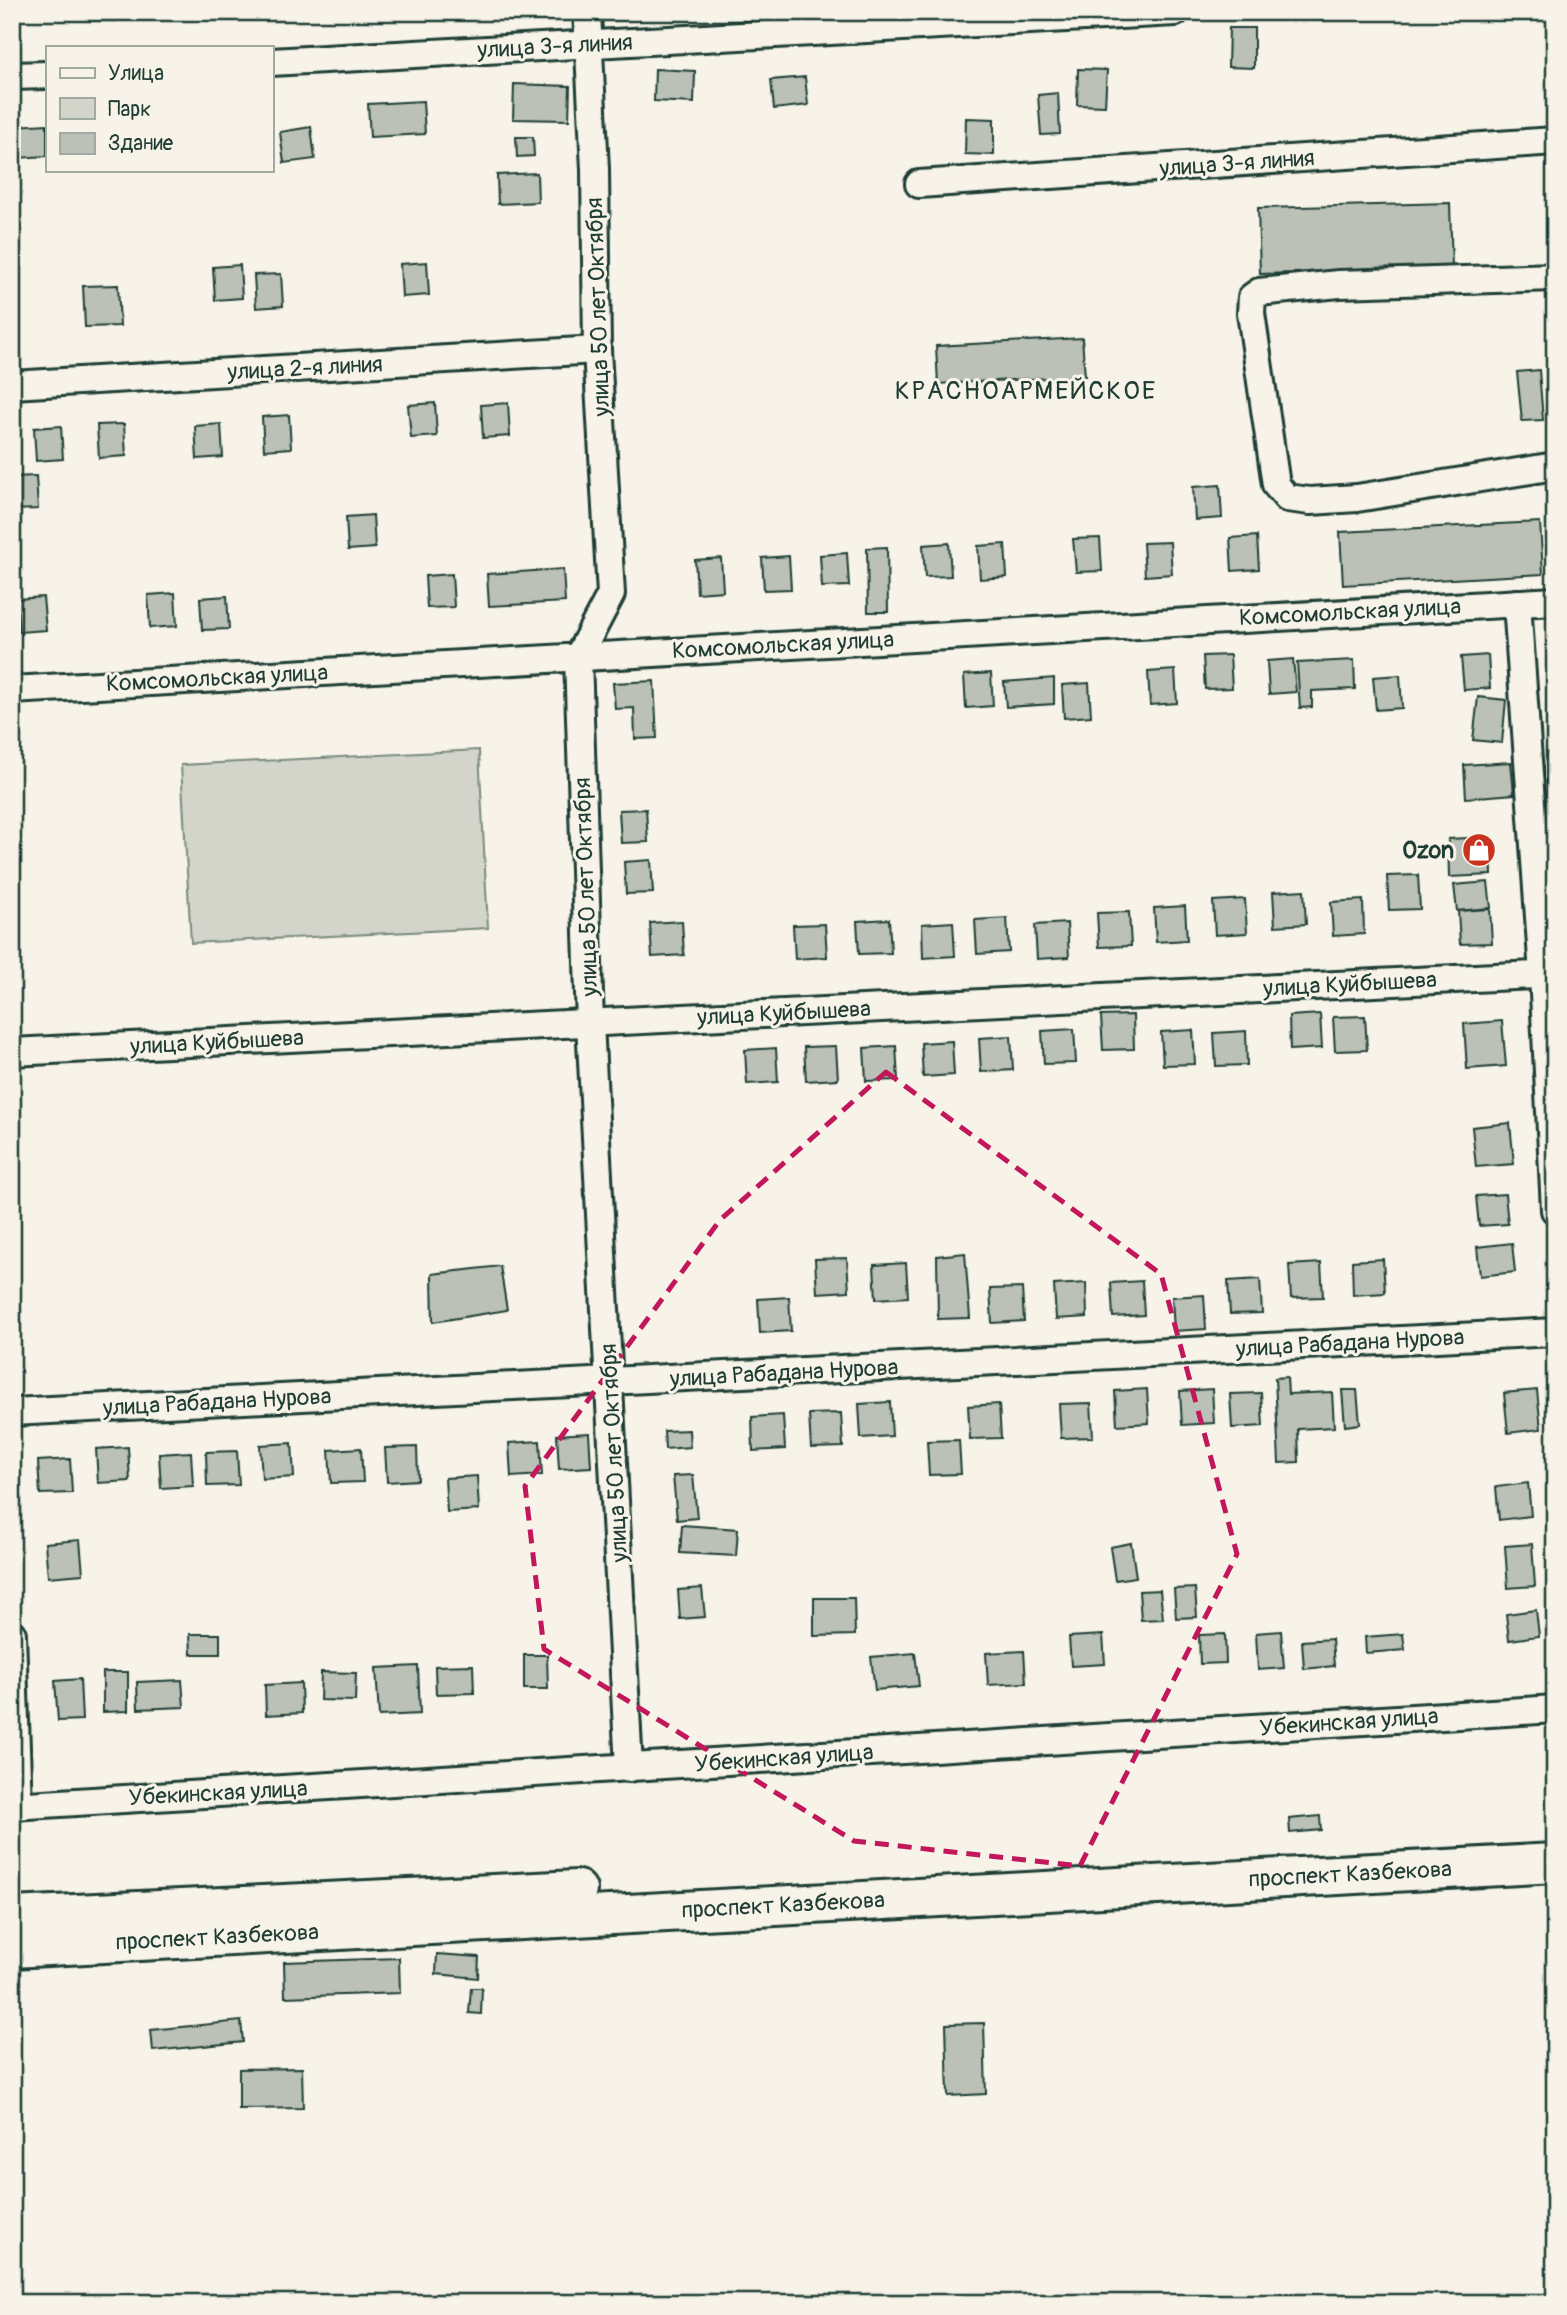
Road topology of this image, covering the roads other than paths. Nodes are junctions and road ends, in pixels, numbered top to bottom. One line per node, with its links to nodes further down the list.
1 (587, 12): 3 (street, улица 50 лет Октября)
2 (1175, 12): 3 (street, улица 3-я линия)
3 (589, 45): 4 (street, улица 3-я линия); 10 (street, улица 50 лет Октября)
4 (273, 62)
5 (46, 75): 6 (street)
6 (12, 76)
7 (1555, 141): 8 (street, улица 3-я линия)
8 (919, 184)
9 (1555, 276): 12 (street)
10 (597, 350): 11 (street, улица 2-я линия); 15 (street, улица 50 лет Октября)
11 (12, 385)
12 (1555, 466)
13 (1555, 601): 14 (street, Комсомольская улица)
14 (1517, 603): 15 (street, Комсомольская улица); 17 (street)
15 (578, 657): 16 (street, Комсомольская улица); 18 (street, улица 50 лет Октября)
16 (12, 691)
17 (1549, 974): 18 (street, улица Куйбышева); 20 (street)
18 (590, 1023): 19 (street, улица Куйбышева); 22 (street, улица 50 лет Октября)
19 (12, 1052)
20 (1555, 1210)
21 (1555, 1332): 22 (street, улица Рабадана Нурова)
22 (611, 1383): 23 (street, улица Рабадана Нурова); 26 (street, улица 50 лет Октября)
23 (12, 1412)
24 (12, 1634): 27 (street)
25 (1555, 1709): 26 (street, Убекинская улица)
26 (629, 1768): 27 (street, Убекинская улица)
27 (15, 1806)
28 (1555, 1844): 30 (highway, проспект Казбекова)
29 (1555, 1863): 31 (highway, проспект Казбекова)
30 (12, 1917)
31 (12, 1948)

